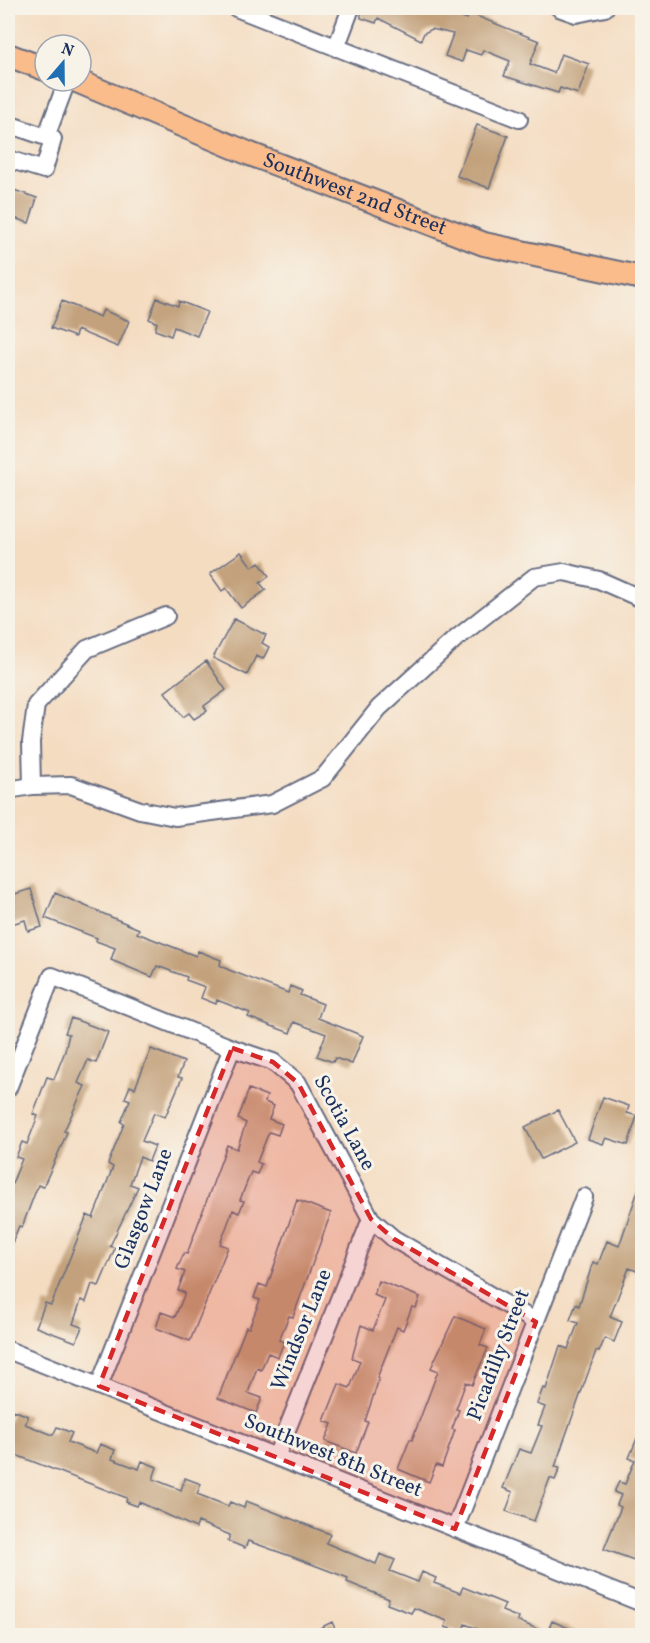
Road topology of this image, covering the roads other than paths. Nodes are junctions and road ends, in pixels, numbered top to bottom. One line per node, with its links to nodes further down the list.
1 (236, 8): 5 (street)
2 (351, 8): 5 (street)
3 (559, 8): 4 (street)
4 (605, 8)
5 (336, 48): 10 (street)
6 (8, 55): 7 (main road)
7 (33, 64)
8 (93, 88): 14 (main road, Southwest 2nd Street)
9 (62, 93): 12 (street)
10 (519, 119)
11 (8, 124): 12 (street)
12 (46, 137): 13 (street)
13 (8, 159)
14 (642, 278)
15 (642, 599): 17 (street)
16 (166, 616): 17 (street)
17 (32, 786): 18 (street)
18 (8, 790)
19 (231, 1048): 20 (street, Scotia Lane); 22 (street, Scotia Lane); 25 (street, Glasgow Lane)
20 (8, 1088)
21 (584, 1197): 23 (street, Picadilly Street)
22 (371, 1219): 23 (street, Scotia Lane); 26 (street, Windsor Lane)
23 (536, 1322): 27 (street, Picadilly Street)
24 (8, 1350): 25 (street, Southwest 8th Street)
25 (99, 1386): 26 (street, Southwest 8th Street)
26 (276, 1457): 27 (street, Southwest 8th Street)
27 (455, 1529): 28 (street, Southwest 8th Street)
28 (642, 1603)

